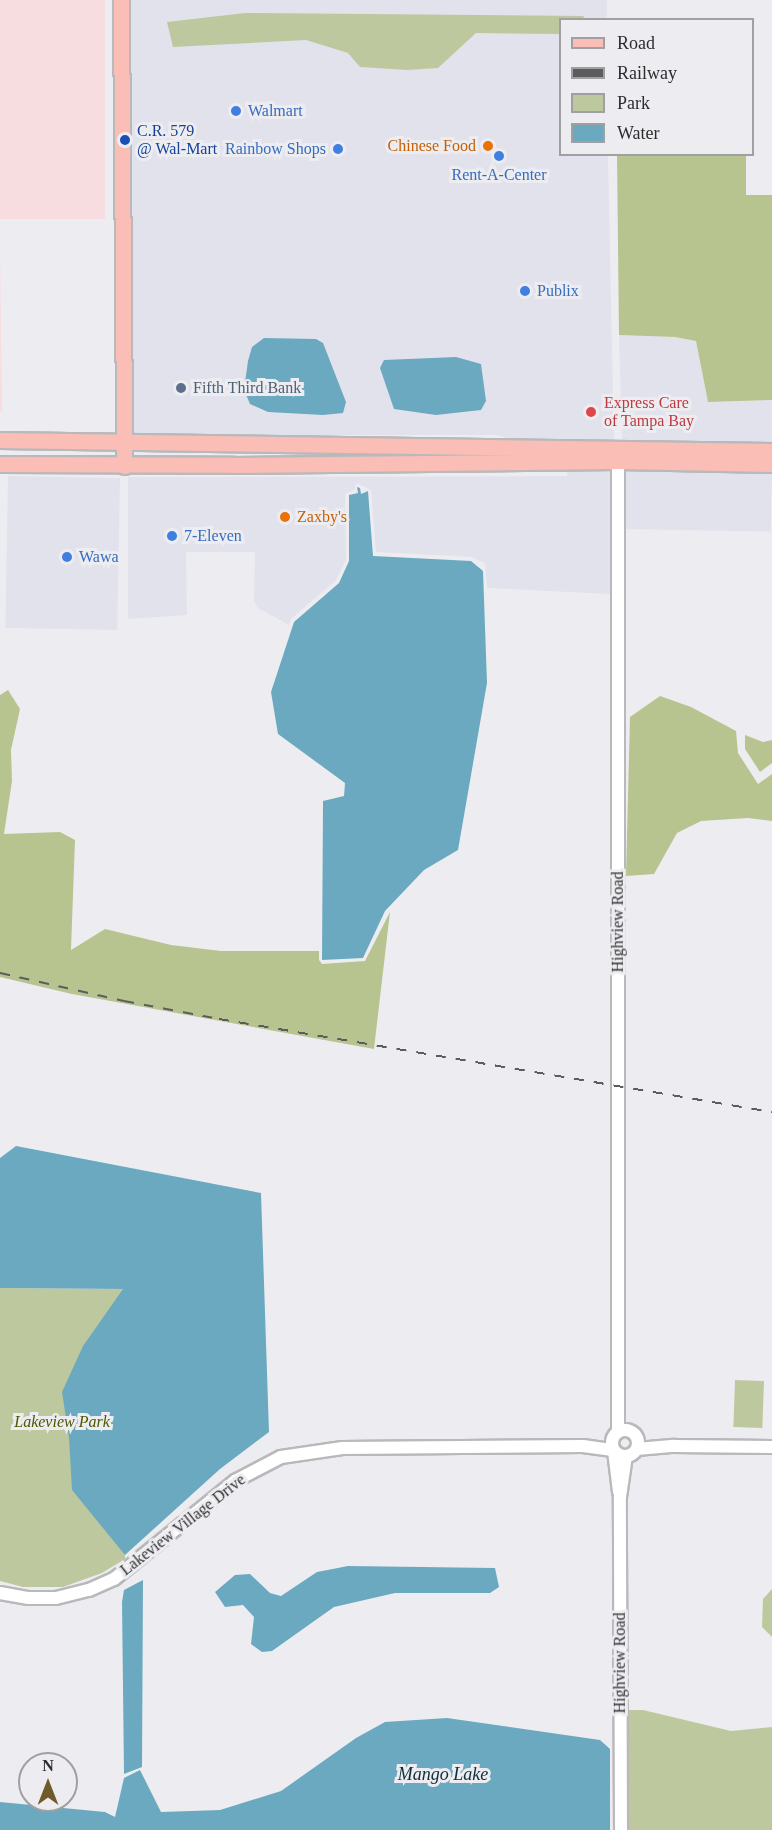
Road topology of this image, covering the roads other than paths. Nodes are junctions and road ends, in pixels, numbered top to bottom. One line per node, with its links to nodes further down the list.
1 (121, 0): 3 (main road)
2 (0, 440): 3 (main road)
3 (124, 442): 5 (main road); 8 (main road)
4 (772, 451): 5 (main road)
5 (618, 454): 7 (main road); 8 (main road); 9 (street, Highview Road)
6 (0, 464): 8 (main road)
7 (772, 464)
8 (124, 466)
9 (619, 1396): 10 (street, Highview Road); 11 (street, Highview Road)
10 (633, 1432): 11 (street); 13 (street); 15 (street, Highview Road)
11 (616, 1433): 12 (street, Lakeview Village Drive); 15 (street, Highview Road)
12 (583, 1446): 15 (street, Lakeview Village Drive); 16 (street, Lakeview Village Drive)
13 (674, 1446): 14 (street); 15 (street, Lakeview Village Drive)
14 (772, 1447)
15 (623, 1452): 17 (street, Highview Road)
16 (0, 1593)
17 (621, 1830)

